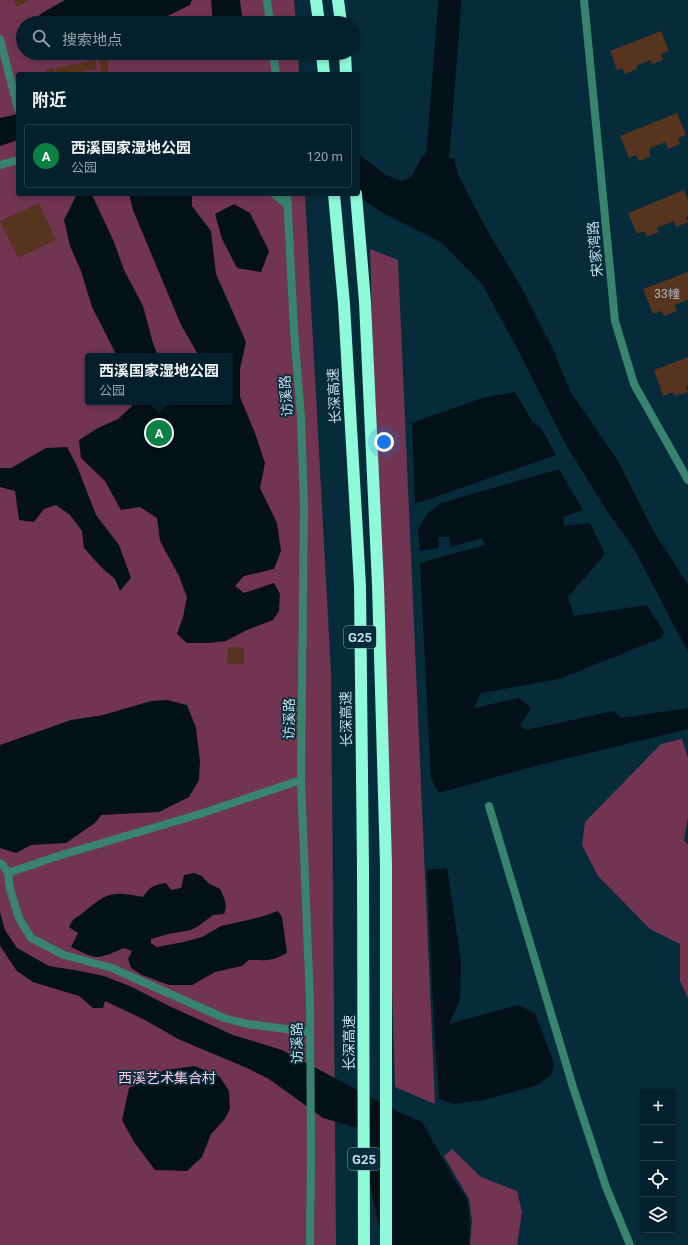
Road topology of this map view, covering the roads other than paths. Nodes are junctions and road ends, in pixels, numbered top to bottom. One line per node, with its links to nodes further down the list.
1 (267, 0): 5 (street)
2 (316, 0): 6 (highway)
3 (338, 0): 7 (highway)
4 (584, 0): 23 (street, 宋家湾路)
5 (269, 16)
6 (318, 16)
7 (340, 16)
8 (0, 39): 15 (street)
9 (274, 60): 12 (street)
10 (323, 60): 13 (highway)
11 (345, 60): 14 (highway)
12 (276, 72)
13 (324, 72)
14 (346, 72)
15 (16, 100)
16 (16, 161): 17 (street)
17 (0, 165)
18 (277, 196): 22 (street)
19 (287, 196): 22 (street, 访溪路)
20 (356, 196): 31 (highway, G25)
21 (335, 198): 30 (highway, 长深高速 / G25)
22 (288, 205): 24 (street, 访溪路)
23 (688, 480)
24 (301, 780): 27 (street); 28 (street, 访溪路)
25 (489, 806): 32 (street)
26 (0, 863): 27 (street)
27 (8, 873): 28 (street)
28 (310, 1032): 29 (street, 访溪路)
29 (310, 1245)
30 (364, 1245)
31 (386, 1245)
32 (630, 1245)

